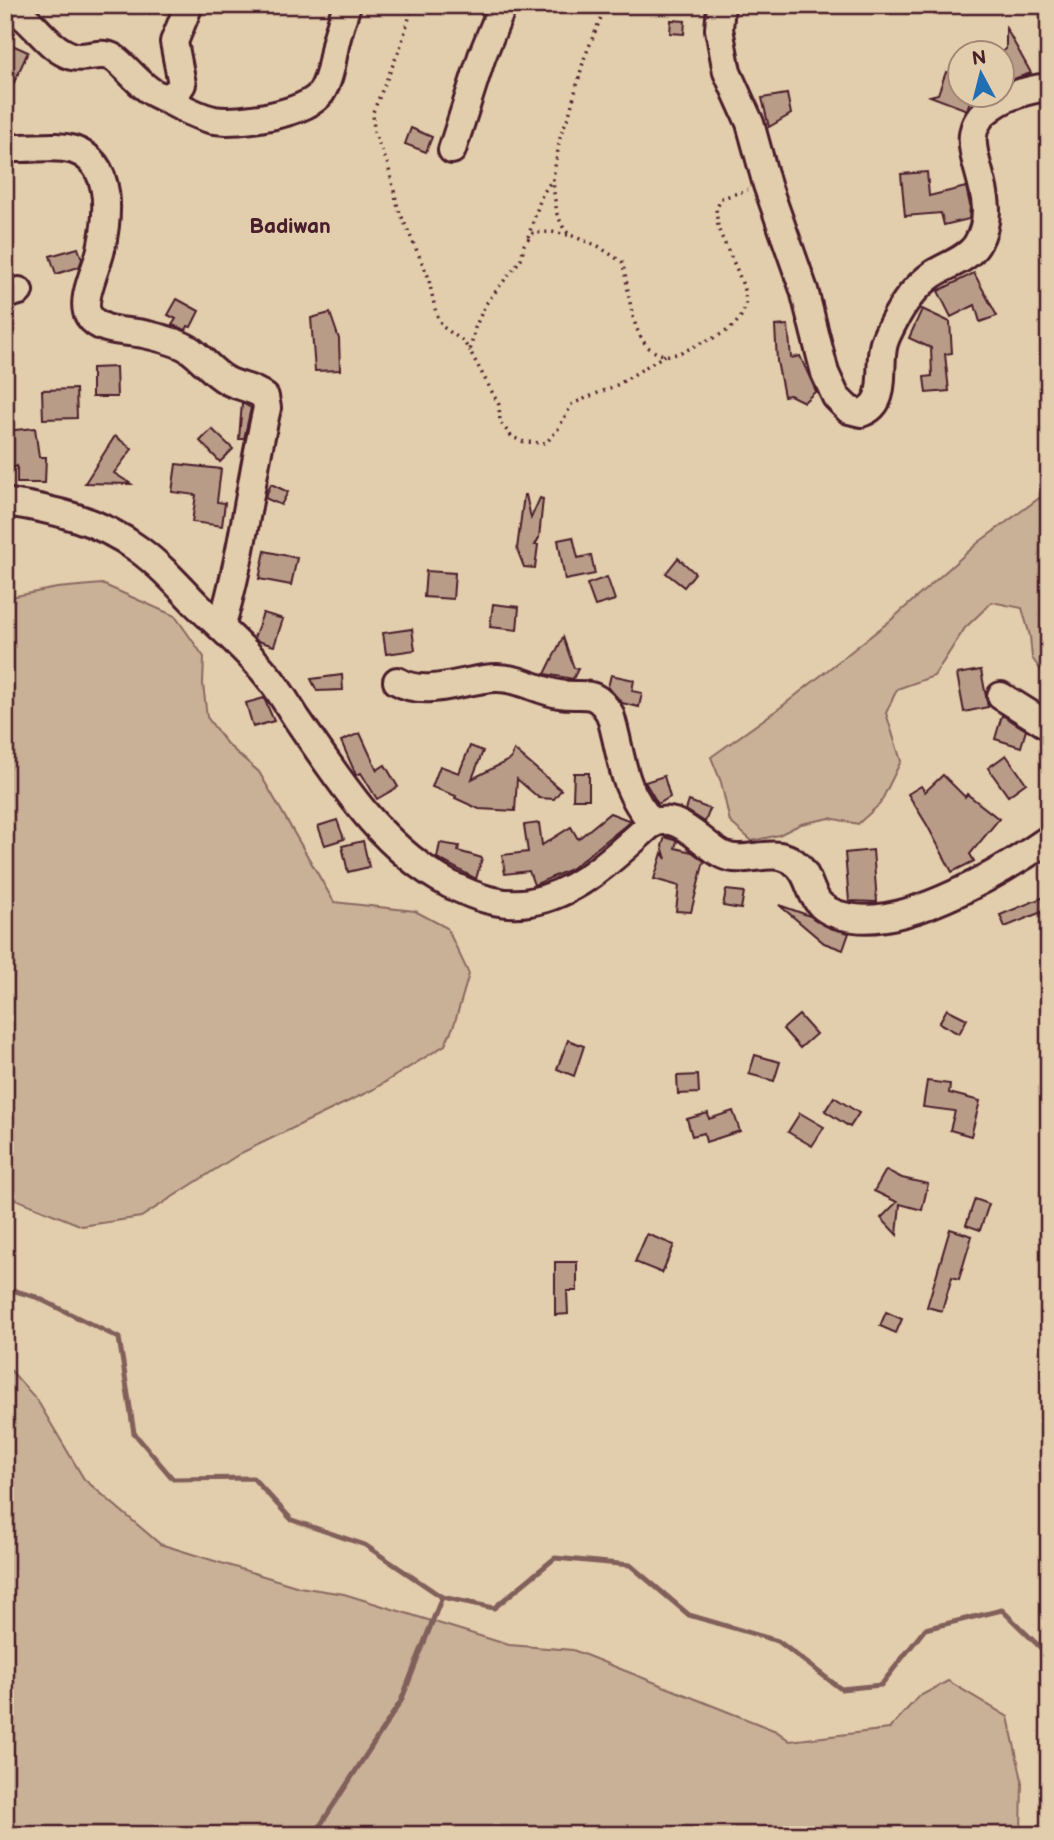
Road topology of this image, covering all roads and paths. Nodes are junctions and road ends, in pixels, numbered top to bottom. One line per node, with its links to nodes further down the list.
1 (8, 5): 9 (street)
2 (189, 5): 9 (street)
3 (346, 5): 9 (street)
4 (413, 5): 16 (path)
5 (503, 5): 11 (street)
6 (606, 5): 12 (path)
7 (721, 5): 13 (street)
8 (1049, 87): 13 (street)
9 (160, 96)
10 (5, 147): 19 (street)
11 (452, 150)
12 (553, 178): 14 (path); 15 (path)
13 (766, 185): 17 (path)
14 (570, 235): 15 (path); 17 (path)
15 (524, 244): 16 (path)
16 (470, 351): 17 (path)
17 (665, 355)
18 (5, 502): 19 (street)
19 (221, 627): 23 (street)
20 (397, 681): 23 (street)
21 (1001, 696): 22 (street)
22 (1049, 726)
23 (653, 823): 24 (street)
24 (1049, 839)

